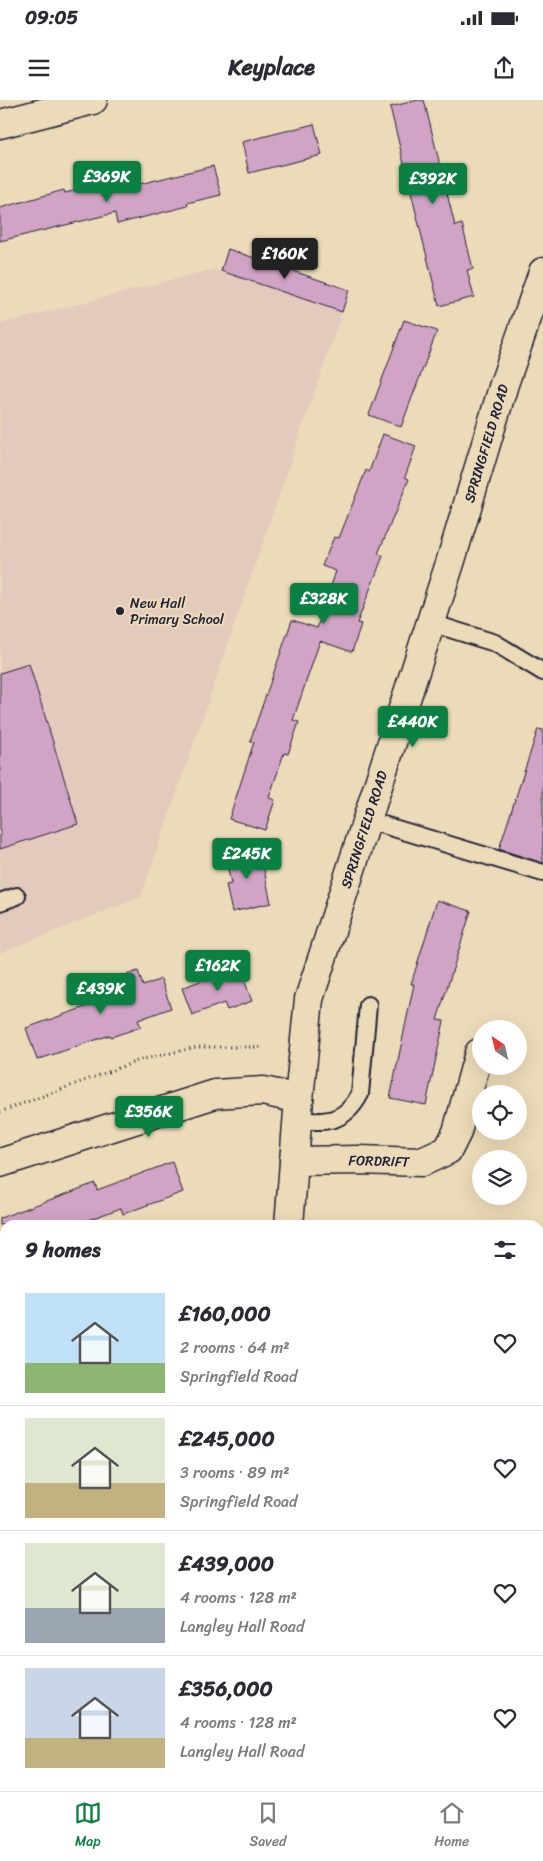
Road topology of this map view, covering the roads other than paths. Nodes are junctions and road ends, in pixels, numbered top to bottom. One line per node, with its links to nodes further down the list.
1 (93, 100): 2 (street)
2 (0, 124)
3 (543, 272): 4 (street, SPRINGFIELD ROAD)
4 (431, 623): 5 (lane); 6 (street, SPRINGFIELD ROAD)
5 (543, 672)
6 (367, 820): 7 (lane); 12 (street, SPRINGFIELD ROAD)
7 (543, 873)
8 (17, 896): 9 (lane)
9 (0, 902)
10 (368, 1005): 12 (lane)
11 (474, 1075): 13 (street, FORDRIFT)
12 (298, 1110): 13 (street, SPRINGFIELD ROAD); 14 (street)
13 (294, 1161): 15 (street, SPRINGFIELD ROAD)
14 (0, 1163)
15 (289, 1220)

